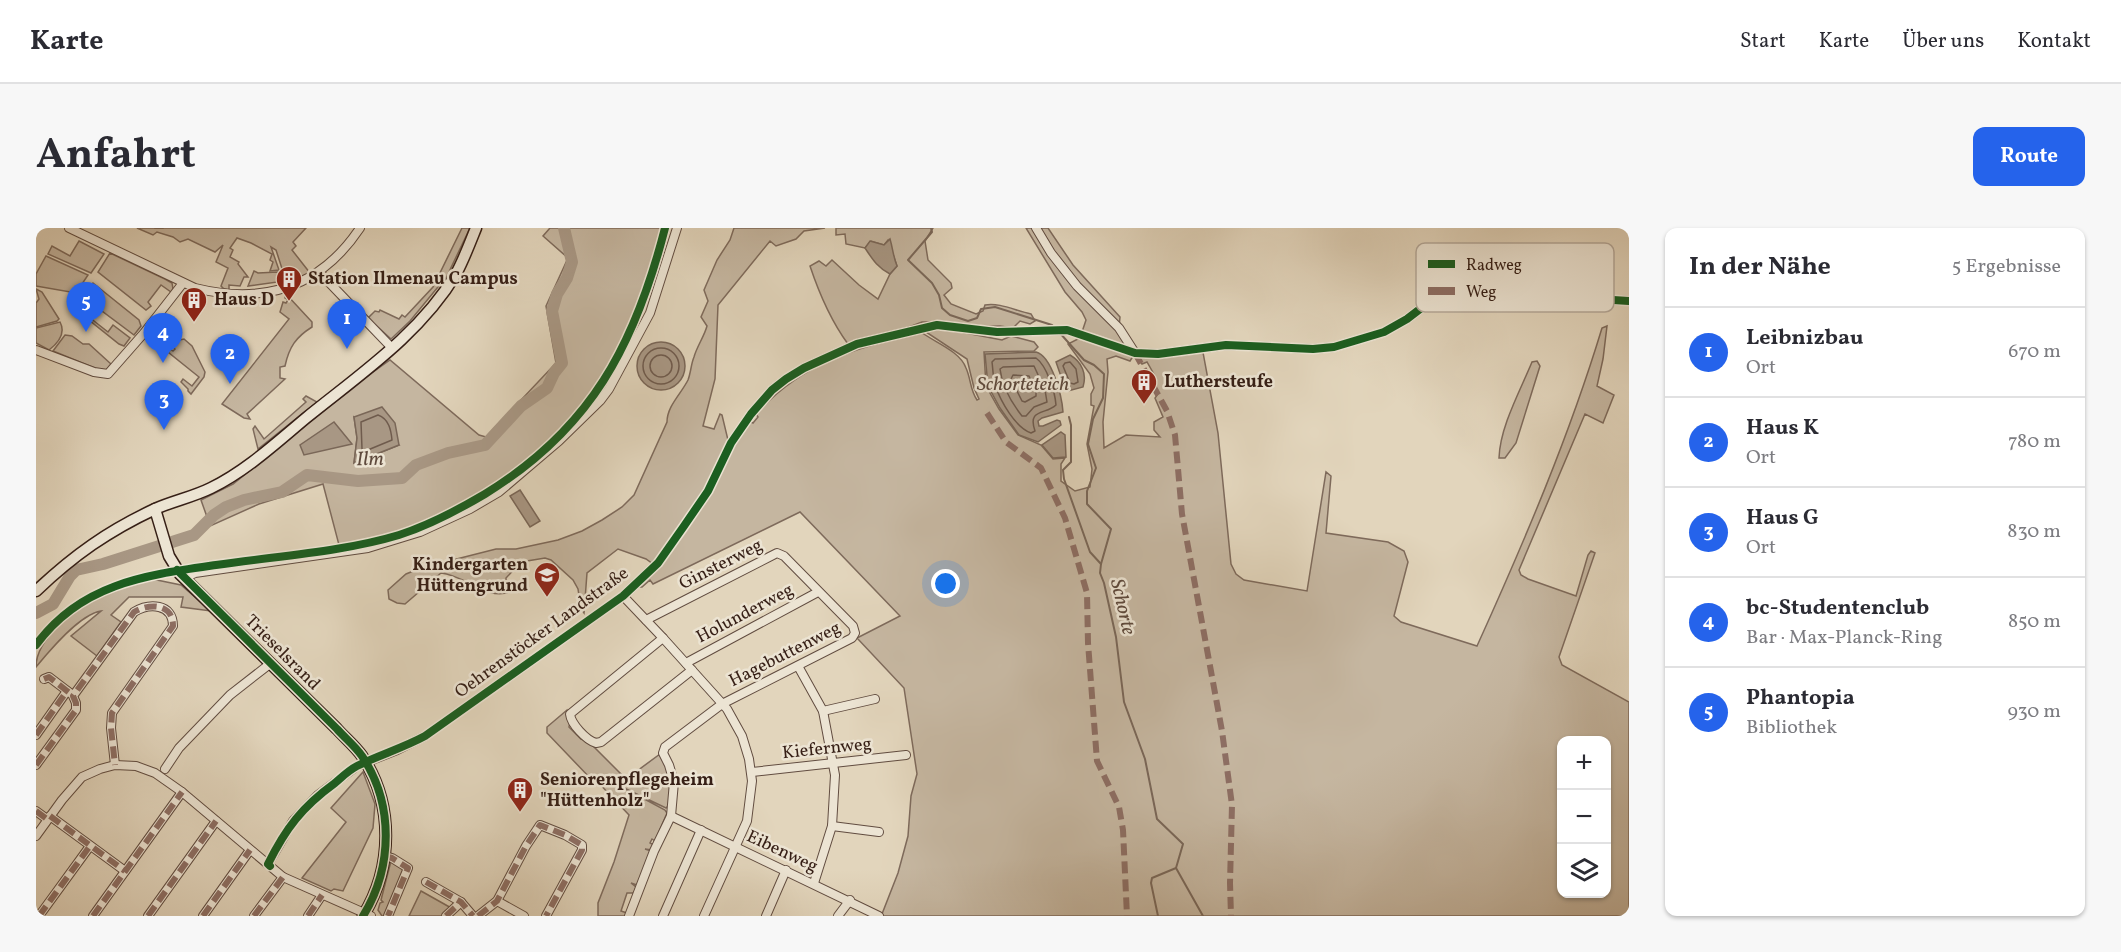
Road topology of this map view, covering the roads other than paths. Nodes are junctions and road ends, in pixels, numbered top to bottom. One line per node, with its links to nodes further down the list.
1 (69, 228): 7 (street)
2 (360, 228): 6 (street)
3 (476, 228): 11 (main road)
4 (677, 228): 15 (street)
5 (1036, 228): 13 (street)
6 (320, 272): 7 (street); 11 (street)
7 (183, 283): 12 (street)
8 (1614, 300): 9 (street, Oehrenstöcker Landstraße)
9 (1629, 301)
10 (1416, 312): 13 (street, Oehrenstöcker Landstraße)
11 (392, 348): 14 (main road)
12 (36, 350)
13 (1135, 353): 18 (street, Oehrenstöcker Landstraße)
14 (155, 509): 15 (main road, Trieselsrand); 16 (main road)
15 (184, 579): 22 (main road, Trieselsrand)
16 (36, 591)
17 (818, 592): 19 (street, Ginsterweg); 20 (street, Ginsterweg); 23 (street, Holunderweg)
18 (623, 596): 19 (street); 33 (street, Oehrenstöcker Landstraße)
19 (646, 620): 21 (street)
20 (854, 629): 24 (street, Hagebuttenweg)
21 (663, 638): 23 (street); 25 (street)
22 (271, 663): 33 (main road, Trieselsrand); 37 (street)
23 (686, 663): 25 (street)
24 (798, 666): 29 (street, Hagebuttenweg); 30 (street)
25 (692, 670): 29 (street)
26 (44, 679): 27 (street)
27 (70, 693): 31 (street); 35 (street); 36 (street)
28 (875, 699): 30 (street)
29 (723, 704): 38 (street); 41 (street, Hagebuttenweg)
30 (823, 711): 34 (street)
31 (36, 735)
32 (906, 756): 34 (street, Kiefernweg)
33 (366, 763): 51 (main road, Trieselsrand); 52 (street, Oehrenstöcker Landstraße)
34 (834, 764): 38 (street, Kiefernweg); 44 (street)
35 (36, 765)
36 (115, 765): 39 (street); 42 (street)
37 (165, 769)
38 (752, 772): 49 (street)
39 (182, 792): 43 (street); 54 (street)
40 (36, 811): 42 (street)
41 (671, 816): 45 (street, Eibenweg); 75 (street)
42 (49, 818): 47 (street); 48 (street)
43 (216, 821): 50 (street); 65 (street)
44 (832, 826): 46 (street); 57 (street)
45 (701, 830): 49 (street, Eibenweg); 76 (street)
46 (879, 832)
47 (36, 836)
48 (90, 846): 54 (street); 63 (street)
49 (736, 847): 53 (street, Eibenweg); 77 (street)
50 (250, 850): 52 (street); 66 (street)
51 (385, 856): 62 (main road, Trieselsrand); 69 (street)
52 (268, 864): 55 (street)
53 (786, 870): 57 (street, Eibenweg); 78 (street)
54 (125, 871): 64 (street)
55 (283, 877): 58 (street); 67 (street)
56 (426, 882): 61 (street)
57 (814, 883): 59 (street, Eibenweg)
58 (322, 895): 62 (street); 68 (street)
59 (850, 900): 79 (street); 80 (street, Eibenweg)
60 (497, 901): 72 (street); 73 (street); 74 (street)
61 (461, 902): 70 (street); 71 (street)
62 (367, 915)
63 (39, 916)
64 (93, 916)
65 (148, 916)
66 (202, 916)
67 (254, 916)
68 (308, 916)
69 (388, 916)
70 (446, 916)
71 (473, 916)
72 (478, 916)
73 (524, 916)
74 (546, 916)
75 (629, 916)
76 (663, 916)
77 (704, 916)
78 (766, 916)
79 (838, 916)
80 (879, 916)

